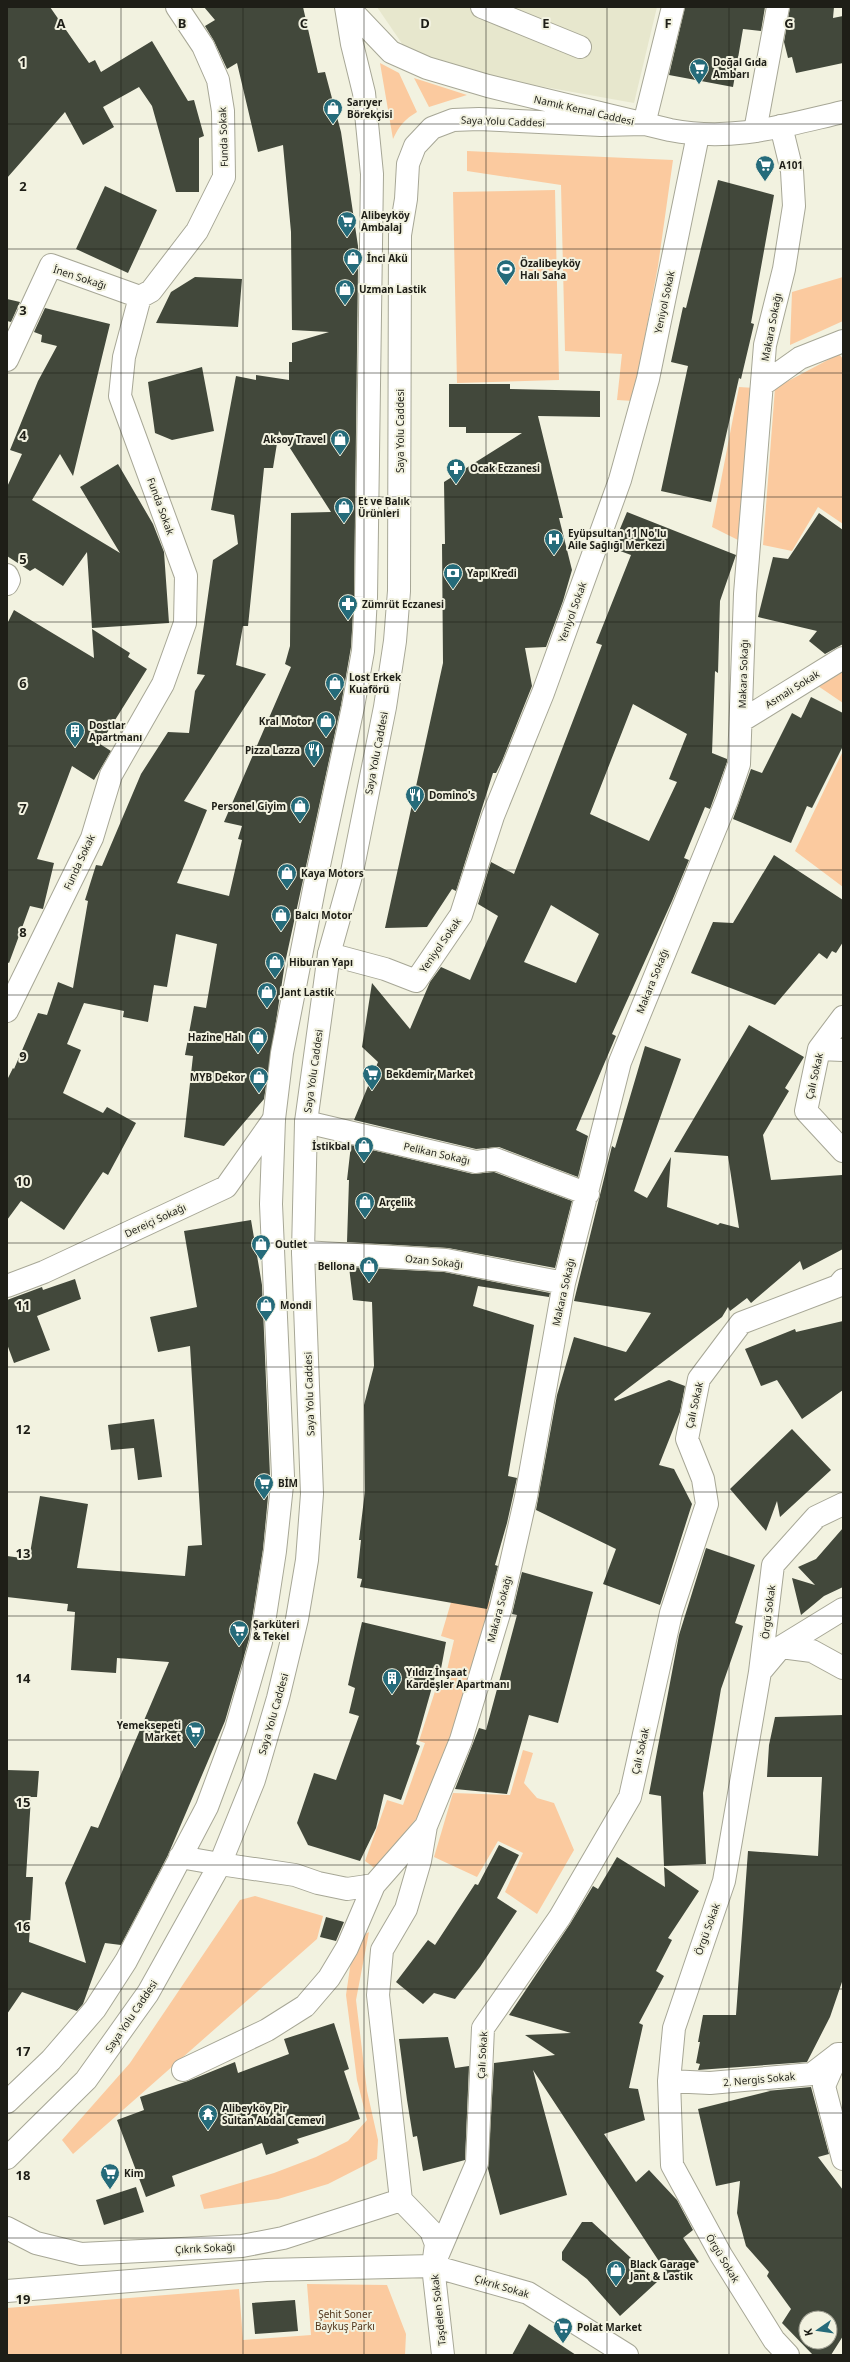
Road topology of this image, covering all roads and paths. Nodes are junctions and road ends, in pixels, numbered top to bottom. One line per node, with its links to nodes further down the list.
1 (177, 7): 12 (street, Funda Sokak)
2 (347, 7): 8 (street, Namık Kemal Caddesi); 25 (street)
3 (482, 7): 6 (street)
4 (673, 7): 8 (street)
5 (778, 7): 10 (street)
6 (580, 47)
7 (843, 112): 9 (street, Namık Kemal Caddesi)
8 (644, 124): 11 (street, Namık Kemal Caddesi); 20 (street, Saya Yolu Caddesi)
9 (781, 126): 10 (street, Namık Kemal Caddesi); 15 (street, Makara Sokağı)
10 (755, 131): 11 (street, Namık Kemal Caddesi)
11 (698, 135): 20 (street, Yeniyol Sokak)
12 (140, 297): 14 (street, İnen Sokağı); 21 (street, Funda Sokak)
13 (841, 345): 15 (street)
14 (7, 360)
15 (762, 385): 19 (street, Makara Sokağı)
16 (7, 575): 17 (street)
17 (7, 584)
18 (843, 658): 19 (street, Asmalı Sokak)
19 (741, 721): 28 (street, Makara Sokağı)
20 (330, 954): 26 (street, Saya Yolu Caddesi)
21 (7, 1011)
22 (843, 1017): 23 (street, Çalı Sokak)
23 (819, 1049): 24 (street); 27 (street, Çalı Sokak)
24 (843, 1050)
25 (274, 1119): 26 (street, Pelikan Sokağı); 32 (street, Dereiçi Sokağı); 39 (street)
26 (306, 1122): 28 (street, Pelikan Sokağı); 29 (street, Saya Yolu Caddesi)
27 (843, 1152)
28 (588, 1194): 30 (street, Makara Sokağı)
29 (303, 1252): 30 (street, Ozan Sokağı); 40 (street, Saya Yolu Caddesi)
30 (564, 1283): 38 (street, Makara Sokağı)
31 (841, 1284): 50 (street, Çalı Sokak)
32 (7, 1286)
33 (843, 1504): 37 (street, Örgü Sokak)
34 (843, 1609): 35 (street)
35 (781, 1647): 36 (street); 37 (street)
36 (843, 1668)
37 (760, 1672): 44 (street, Örgü Sokak)
38 (426, 1826): 41 (street); 48 (street)
39 (180, 1858): 40 (street); 45 (street)
40 (220, 1864): 41 (street); 46 (street, Saya Yolu Caddesi)
41 (374, 1884): 43 (street)
42 (841, 2051): 44 (street, 2. Nergis Sokak); 47 (street)
43 (183, 2070)
44 (669, 2081): 54 (street, Örgü Sokak)
45 (7, 2102)
46 (7, 2158)
47 (843, 2159)
48 (401, 2200): 49 (street, Çıkrık Sokağı); 50 (street, Taşdelen Sokak)
49 (7, 2228)
50 (433, 2266): 51 (street, Çıkrık Sokak); 52 (street, Taşdelen Sokak); 53 (street, Çıkrık Sokak)
51 (7, 2291)
52 (443, 2355)
53 (628, 2355)
54 (788, 2355)

